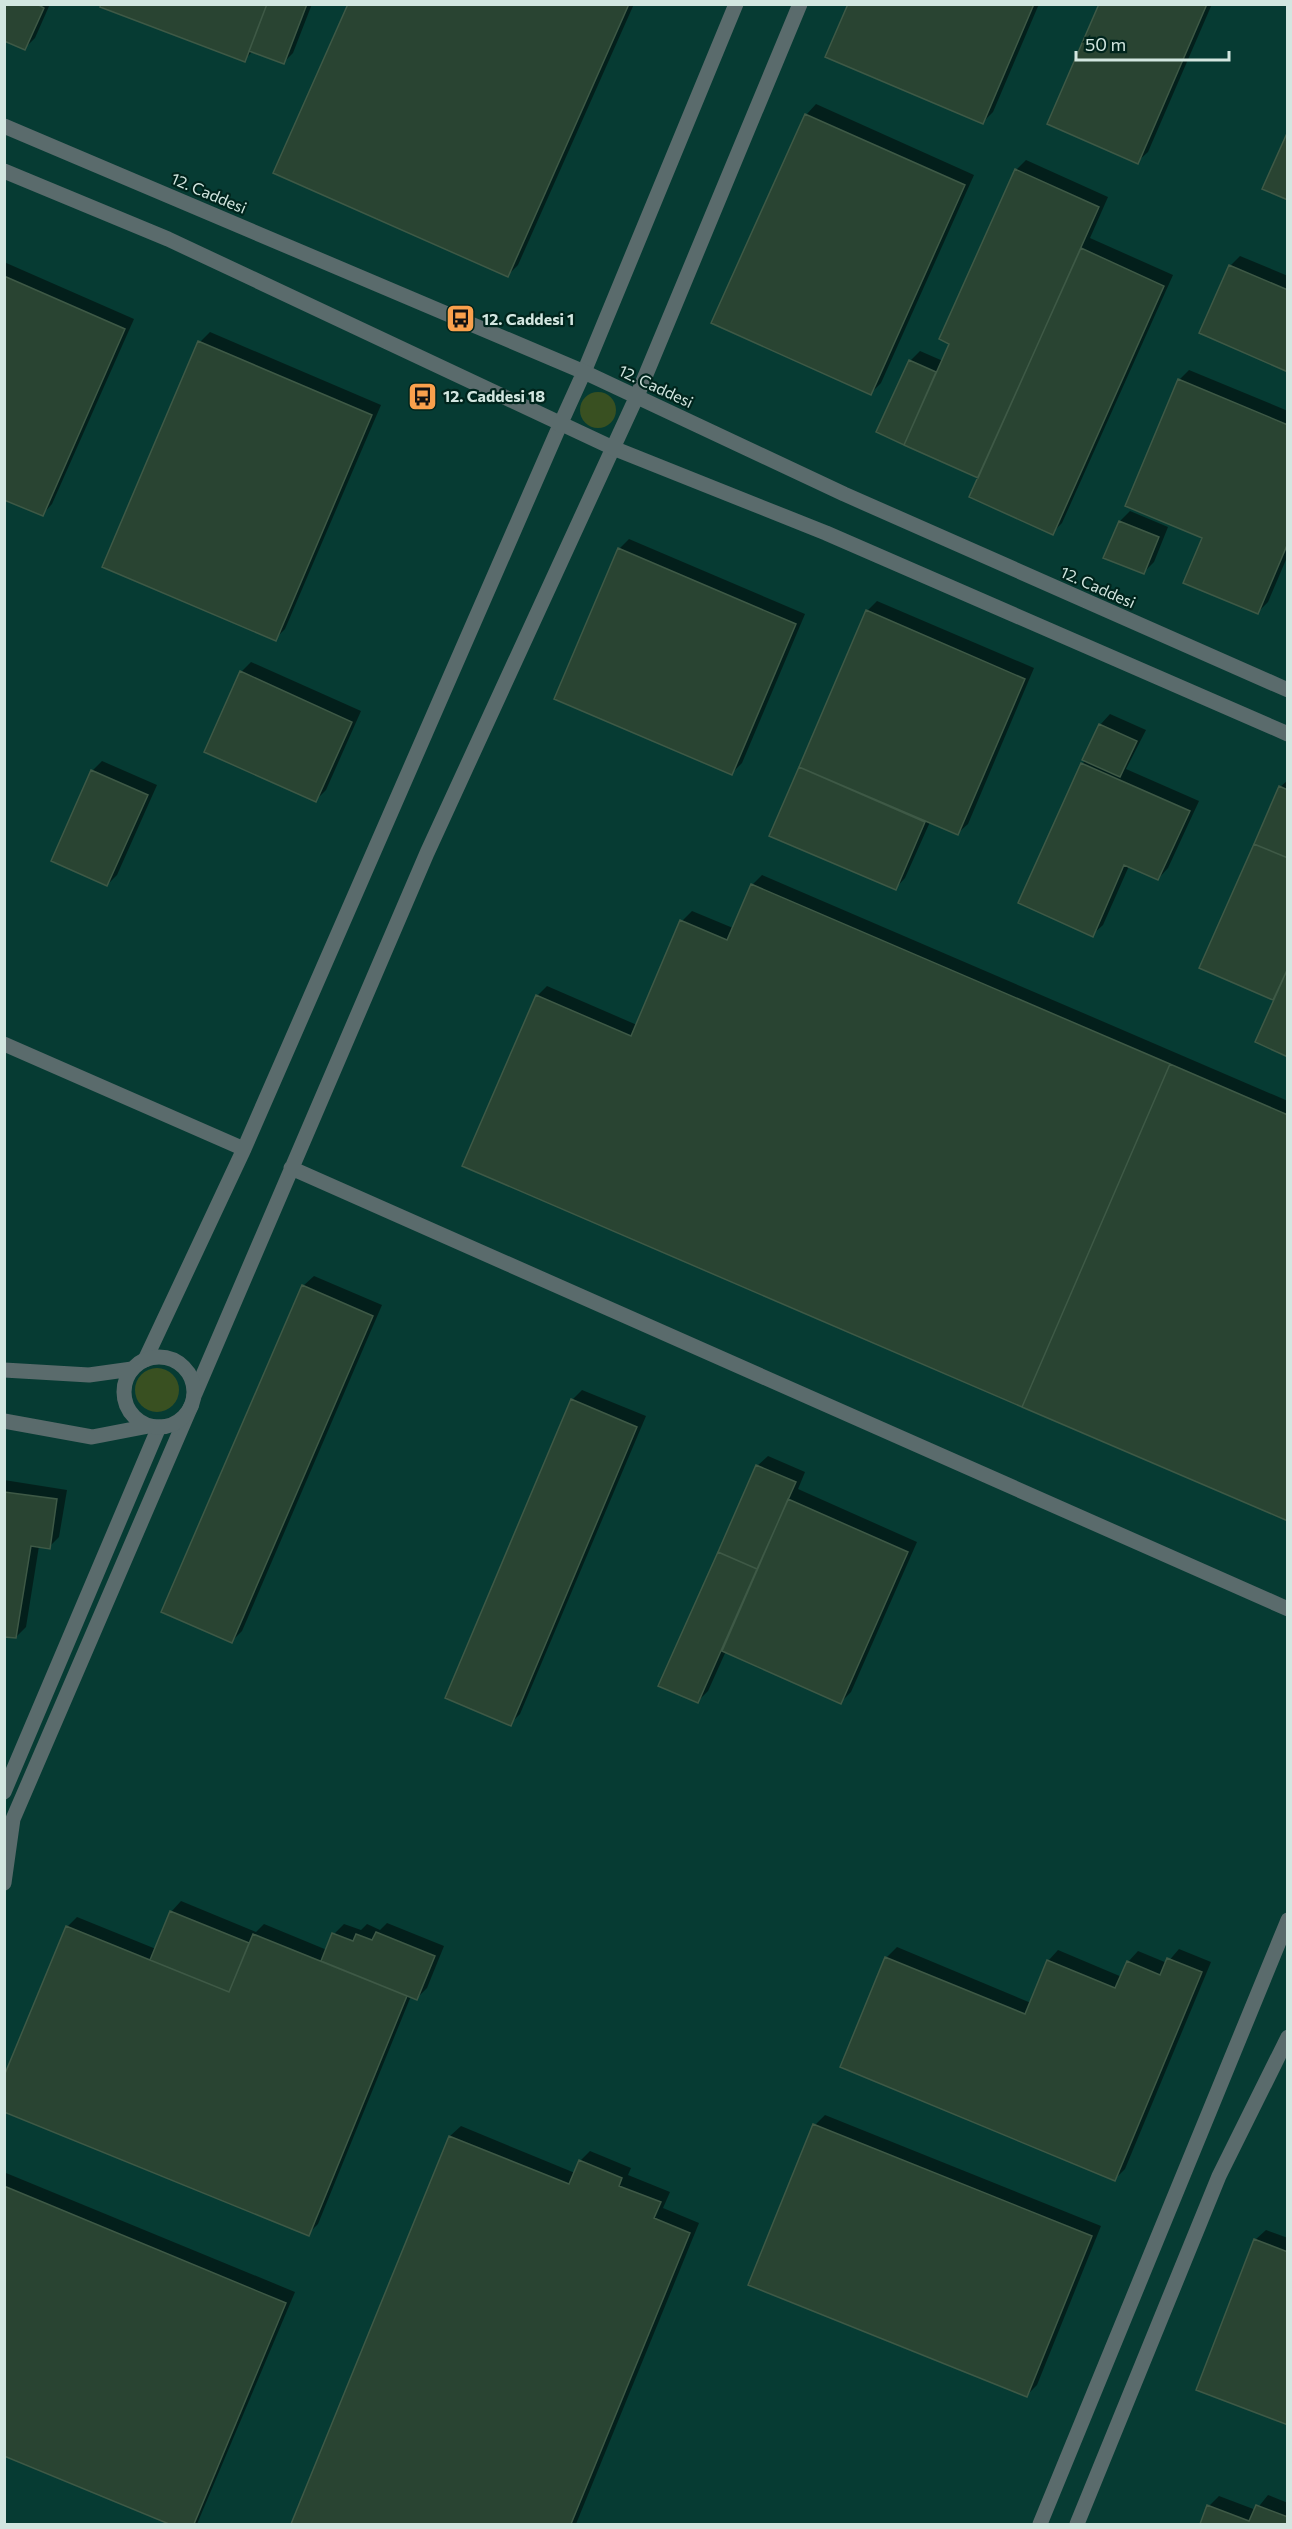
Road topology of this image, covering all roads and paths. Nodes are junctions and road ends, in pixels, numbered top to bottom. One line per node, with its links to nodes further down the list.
1 (736, 4): 5 (street)
2 (800, 4): 6 (street)
3 (4, 126): 5 (street, 12. Caddesi)
4 (4, 171): 7 (street)
5 (584, 372): 6 (street, 12. Caddesi); 7 (street)
6 (637, 396): 8 (street); 9 (street, 12. Caddesi)
7 (560, 425): 8 (street); 12 (street)
8 (613, 448): 10 (street); 13 (street)
9 (1287, 690)
10 (1287, 734)
11 (4, 1044): 12 (street)
12 (244, 1149): 14 (street)
13 (291, 1168): 16 (street); 19 (street)
14 (138, 1364): 15 (street); 16 (street); 18 (street)
15 (4, 1370)
16 (193, 1401): 18 (street); 21 (street)
17 (4, 1421): 18 (street)
18 (154, 1427): 20 (street)
19 (1287, 1609)
20 (4, 1792)
21 (4, 1882)
22 (1287, 1923): 24 (street)
23 (1287, 2037): 25 (street)
24 (1040, 2524)
25 (1077, 2524)

